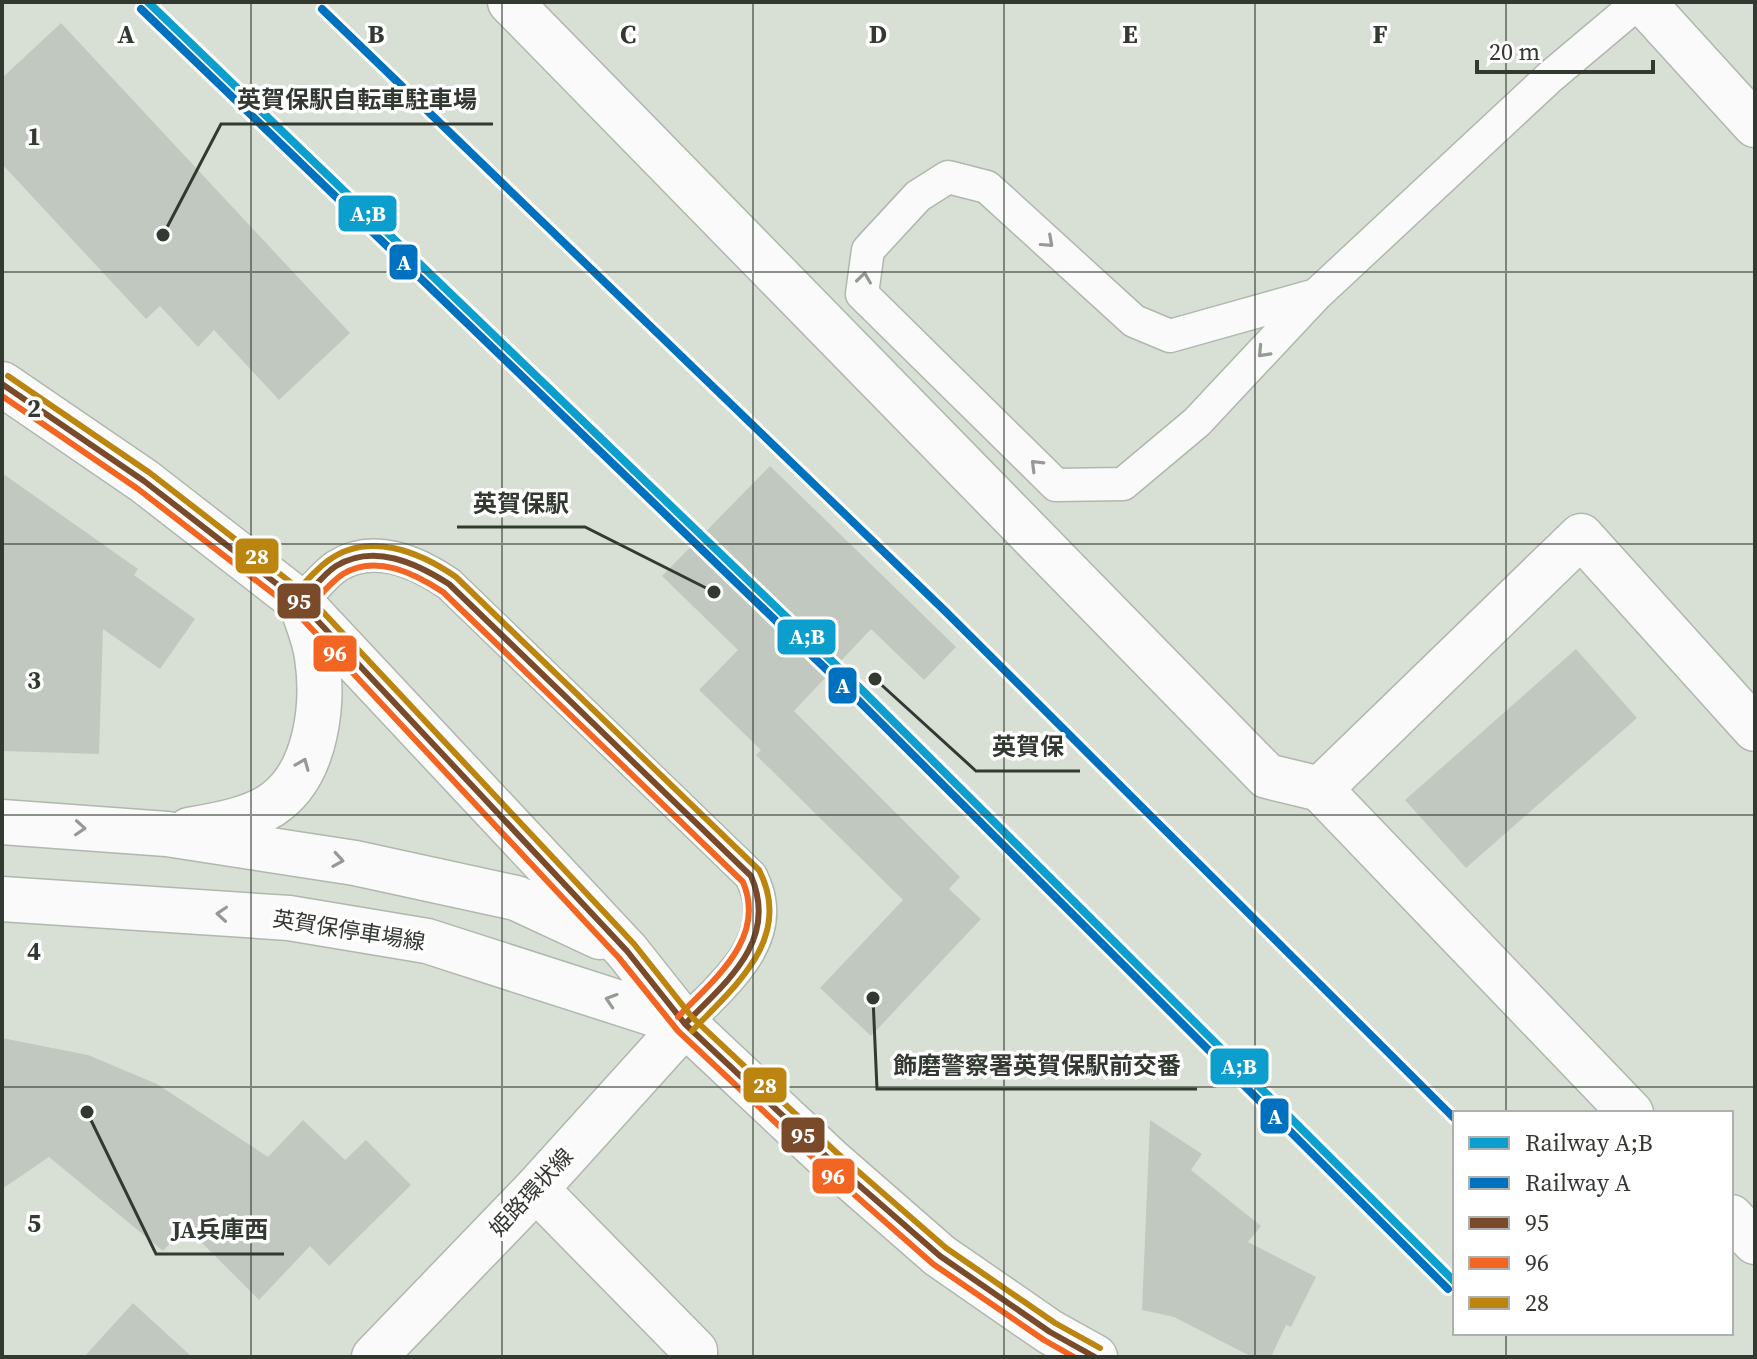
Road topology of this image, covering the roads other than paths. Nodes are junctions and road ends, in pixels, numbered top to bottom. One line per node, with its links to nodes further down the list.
1 (510, 2): 8 (main road)
2 (1641, 2): 3 (main road); 4 (lane)
3 (1755, 125)
4 (1316, 295): 4 (lane, one-way to 4)
5 (2, 384): 6 (main road)
6 (300, 602): 10 (main road, one-way to 6); 12 (main road); 13 (lane)
7 (1755, 729): 8 (main road)
8 (1320, 789): 14 (main road)
9 (2, 822): 10 (main road, one-way to 10)
10 (167, 834): 12 (main road, one-way to 12)
11 (2, 899): 13 (main road, 英賀保停車場線, one-way to 11)
12 (627, 951): 13 (main road)
13 (685, 1024): 15 (main road, 姫路環状線); 20 (main road)
14 (1629, 1111)
15 (536, 1189): 18 (main road, 姫路環状線); 19 (main road)
16 (1733, 1219): 17 (main road)
17 (1755, 1242)
18 (374, 1357)
19 (695, 1357)
20 (1095, 1357)

